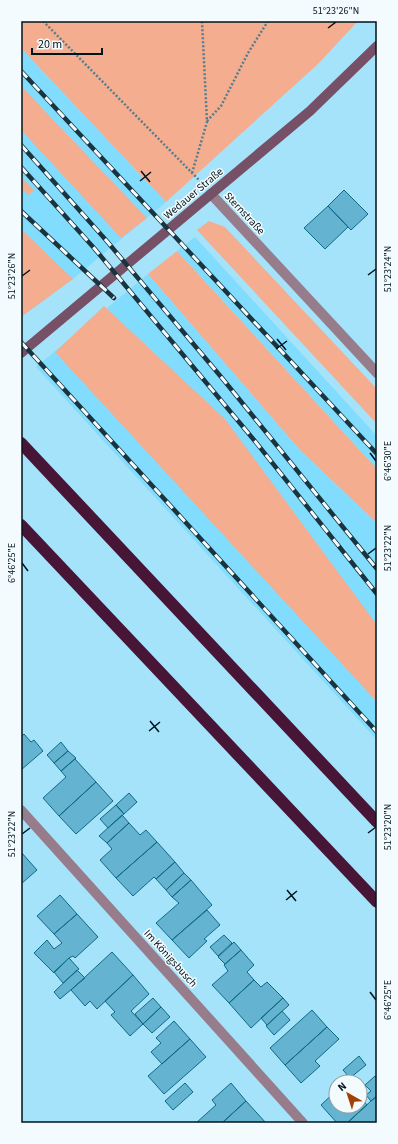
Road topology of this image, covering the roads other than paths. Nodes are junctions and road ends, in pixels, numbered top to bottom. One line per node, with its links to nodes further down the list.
1 (377, 46): 2 (street, Wedauer Straße)
2 (211, 194): 3 (street, Wedauer Straße); 4 (street, Sternstraße)
3 (21, 353)
4 (377, 372)
5 (21, 443): 8 (highway)
6 (21, 525): 9 (highway)
7 (21, 810): 10 (street, Im Königsbusch)
8 (377, 822)
9 (377, 902)
10 (302, 1123)

